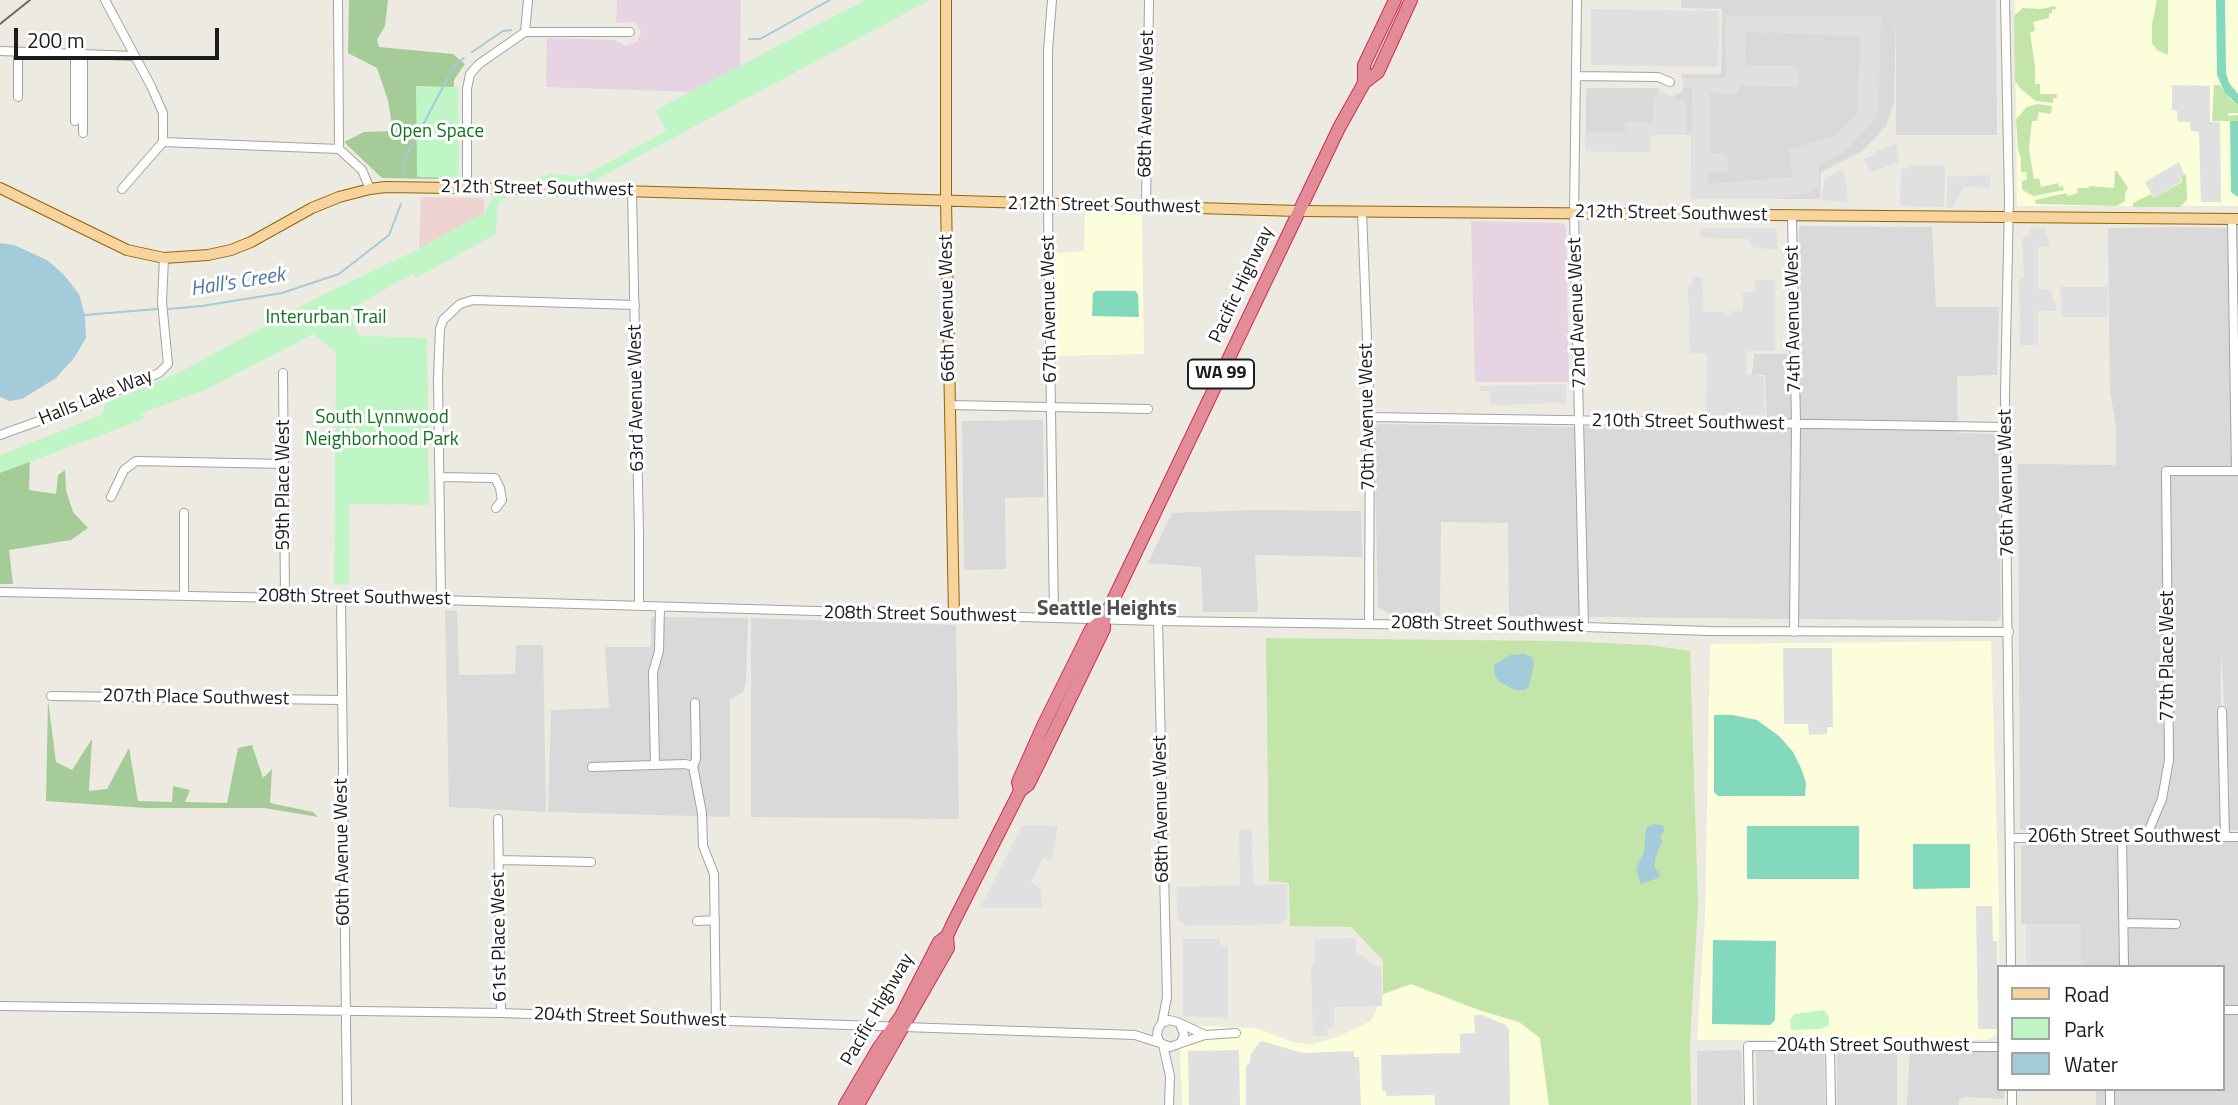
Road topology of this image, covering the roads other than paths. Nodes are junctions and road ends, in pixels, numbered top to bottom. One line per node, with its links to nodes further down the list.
1 (105, 0): 16 (street)
2 (338, 0): 24 (street)
3 (528, 0): 11 (street)
4 (946, 0): 30 (main road, 66th Avenue West)
5 (1050, 0): 31 (street, 67th Avenue West)
6 (1149, 0): 32 (street, 68th Avenue West)
7 (1395, 0): 19 (highway, Pacific Highway / WA 99)
8 (1577, 0): 17 (street, 72nd Avenue West)
9 (2005, 0): 37 (street, 76th Avenue West)
10 (1408, 4): 19 (highway, Pacific Highway / WA 99)
11 (525, 32): 12 (street); 25 (street)
12 (630, 32)
13 (0, 51): 14 (street)
14 (18, 52): 15 (street); 20 (street)
15 (79, 54): 16 (street); 21 (street); 22 (street)
16 (135, 56): 23 (street)
17 (1577, 76): 18 (street); 35 (street, 72nd Avenue West)
18 (1670, 82)
19 (1364, 83): 33 (highway, Pacific Highway / WA 99)
20 (18, 97)
21 (75, 121)
22 (83, 133)
23 (163, 142): 24 (street); 28 (street)
24 (339, 149): 27 (street)
25 (467, 187): 27 (main road, 212th Street Southwest); 29 (main road, 212th Street Southwest)
26 (0, 188): 39 (main road, 212th Street Southwest)
27 (370, 188): 39 (main road, 212th Street Southwest)
28 (121, 189)
29 (632, 191): 30 (main road, 212th Street Southwest); 40 (street, 63rd Avenue West)
30 (946, 202): 31 (main road, 212th Street Southwest); 42 (main road, 66th Avenue West)
31 (1048, 205): 32 (main road, 212th Street Southwest); 43 (street, 67th Avenue West)
32 (1146, 207): 33 (main road, 212th Street Southwest)
33 (1298, 211): 34 (main road, 212th Street Southwest); 65 (highway, Pacific Highway / WA 99)
34 (1362, 211): 35 (main road, 212th Street Southwest); 45 (street, 70th Avenue West)
35 (1574, 212): 36 (main road, 212th Street Southwest); 46 (street, 72nd Avenue West)
36 (1792, 216): 37 (main road, 212th Street Southwest); 47 (street, 74th Avenue West)
37 (2009, 218): 38 (main road, 212th Street Southwest); 48 (street, 76th Avenue West)
38 (2235, 219): 51 (street)
39 (164, 258): 49 (street, Halls Lake Way)
40 (635, 305): 52 (street); 61 (street, 63rd Avenue West)
41 (284, 373): 50 (street, 59th Place West)
42 (950, 405): 43 (street); 63 (main road, 66th Avenue West)
43 (1051, 409): 44 (street); 64 (street, 67th Avenue West)
44 (1148, 409)
45 (1370, 417): 46 (street, 210th Street Southwest); 67 (street, 70th Avenue West)
46 (1581, 421): 47 (street, 210th Street Southwest); 68 (street, 72nd Avenue West)
47 (1796, 425): 48 (street, 210th Street Southwest); 69 (street, 74th Avenue West)
48 (2006, 427): 70 (street, 76th Avenue West)
49 (0, 435)
50 (284, 464): 53 (street); 58 (street, 59th Place West)
51 (2237, 471): 81 (street, 77th Place West)
52 (440, 477): 54 (street); 60 (street)
53 (111, 498)
54 (496, 508)
55 (184, 513): 57 (street)
56 (0, 592): 57 (street, 208th Street Southwest)
57 (184, 594): 58 (street, 208th Street Southwest)
58 (285, 598): 59 (street, 208th Street Southwest)
59 (341, 598): 60 (street, 208th Street Southwest); 72 (street, 60th Avenue West)
60 (441, 600): 61 (street, 208th Street Southwest)
61 (639, 606): 62 (street, 208th Street Southwest)
62 (660, 607): 63 (street, 208th Street Southwest); 76 (street)
63 (954, 615): 64 (street, 208th Street Southwest)
64 (1054, 618): 65 (street, 208th Street Southwest)
65 (1104, 619): 66 (street, 208th Street Southwest); 75 (highway, Pacific Highway / WA 99); 75 (highway, Pacific Highway / WA 99)
66 (1158, 621): 67 (street, 208th Street Southwest); 93 (street, 68th Avenue West)
67 (1369, 624): 68 (street, 208th Street Southwest)
68 (1584, 626): 69 (street, 208th Street Southwest)
69 (1794, 632): 70 (street, 208th Street Southwest)
70 (2009, 632): 84 (street, 76th Avenue West)
71 (51, 696): 72 (street, 207th Place Southwest)
72 (341, 700): 95 (street, 60th Avenue West)
73 (695, 703): 78 (street)
74 (2222, 711): 82 (street)
75 (1034, 760): 100 (highway, Pacific Highway / WA 99)
76 (655, 765): 77 (street); 78 (street)
77 (592, 766)
78 (693, 766): 87 (street)
79 (498, 818): 85 (street, 61st Place West)
80 (2122, 837): 81 (street, 206th Street Southwest); 84 (street, 206th Street Southwest); 89 (street)
81 (2146, 837): 82 (street, 206th Street Southwest)
82 (2225, 837): 83 (street, 206th Street Southwest)
83 (2238, 837)
84 (2010, 838): 91 (street, 76th Avenue West)
85 (499, 860): 86 (street, 61st Place West); 96 (street, 61st Place West)
86 (591, 862)
87 (715, 920): 88 (street); 97 (street)
88 (697, 921)
89 (2124, 923): 90 (street); 92 (street)
90 (2176, 924)
91 (2011, 965)
92 (2124, 965)
93 (1167, 997): 98 (street, 68th Avenue West); 99 (street, 68th Avenue West)
94 (0, 1006): 95 (street, 204th Street Southwest)
95 (346, 1010): 96 (street, 204th Street Southwest); 109 (street, 60th Avenue West)
96 (501, 1013): 97 (street, 204th Street Southwest)
97 (716, 1021): 100 (street, 204th Street Southwest)
98 (1178, 1023): 99 (street); 103 (street); 105 (street)
99 (1161, 1024): 102 (street, 204th Street Southwest); 104 (street)
100 (898, 1028): 102 (street, 204th Street Southwest); 110 (highway, Pacific Highway / WA 99); 111 (highway, Pacific Highway / WA 99)
101 (1236, 1033): 103 (street)
102 (1135, 1035): 104 (street, 204th Street Southwest)
103 (1205, 1035): 105 (street)
104 (1161, 1044): 105 (street); 108 (street)
105 (1179, 1044): 108 (street)
106 (1830, 1046): 107 (street, 204th Street Southwest); 113 (street, 204th Street Southwest); 114 (street)
107 (1996, 1047)
108 (1170, 1076): 112 (street)
109 (347, 1105)
110 (845, 1105)
111 (858, 1105)
112 (1169, 1105)
113 (1749, 1105)
114 (1831, 1105)

